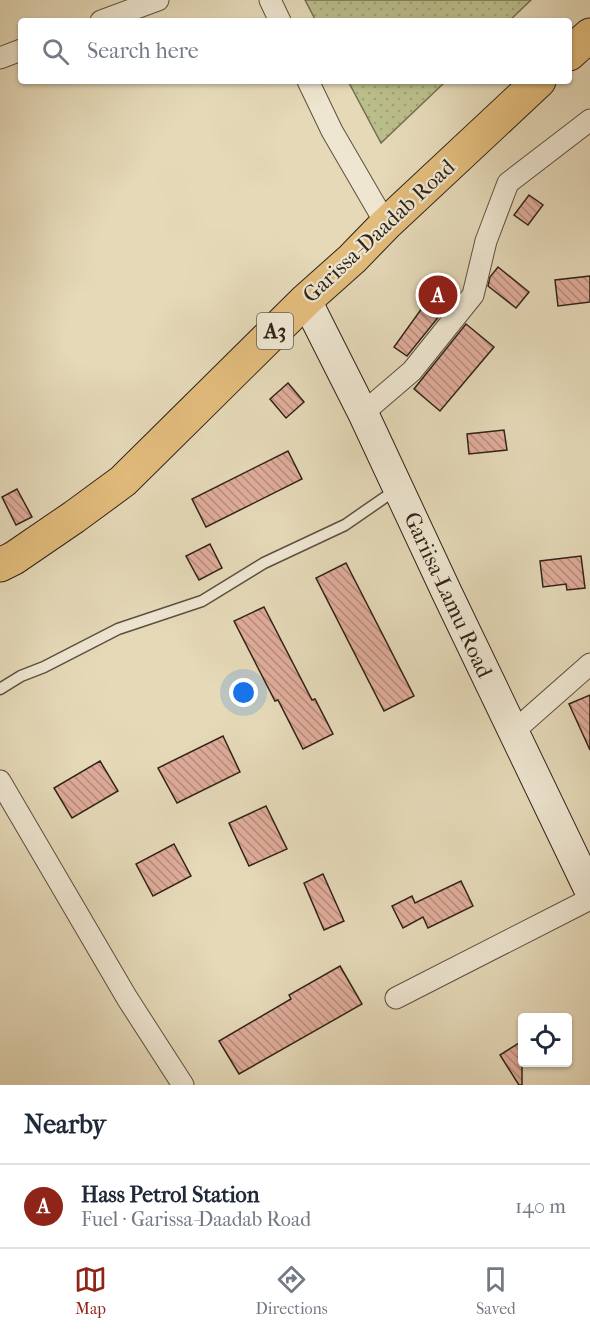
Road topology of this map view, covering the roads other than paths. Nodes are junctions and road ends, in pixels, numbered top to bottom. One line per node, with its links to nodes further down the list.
1 (158, 0): 3 (street)
2 (270, 0): 4 (street)
3 (108, 18)
4 (279, 18)
5 (590, 35): 7 (highway)
6 (18, 51): 8 (street)
7 (572, 51)
8 (0, 58)
9 (309, 84): 12 (street)
10 (536, 84): 12 (highway, Garissa-Daadab Road / A3)
11 (590, 120): 14 (street)
12 (386, 224): 13 (highway, Garissa-Daadab Road / A3)
13 (306, 300): 14 (street, Gariisa-Lamu Road); 16 (highway, Garissa-Daadab Road / A3)
14 (363, 413): 15 (street, Gariisa-Lamu Road)
15 (397, 489): 18 (lane); 19 (street, Gariisa-Lamu Road)
16 (0, 565)
17 (590, 664): 19 (street)
18 (0, 689)
19 (513, 732): 21 (street, Gariisa-Lamu Road)
20 (0, 781): 24 (street)
21 (590, 891)
22 (590, 899): 23 (street)
23 (396, 998)
24 (183, 1085)

